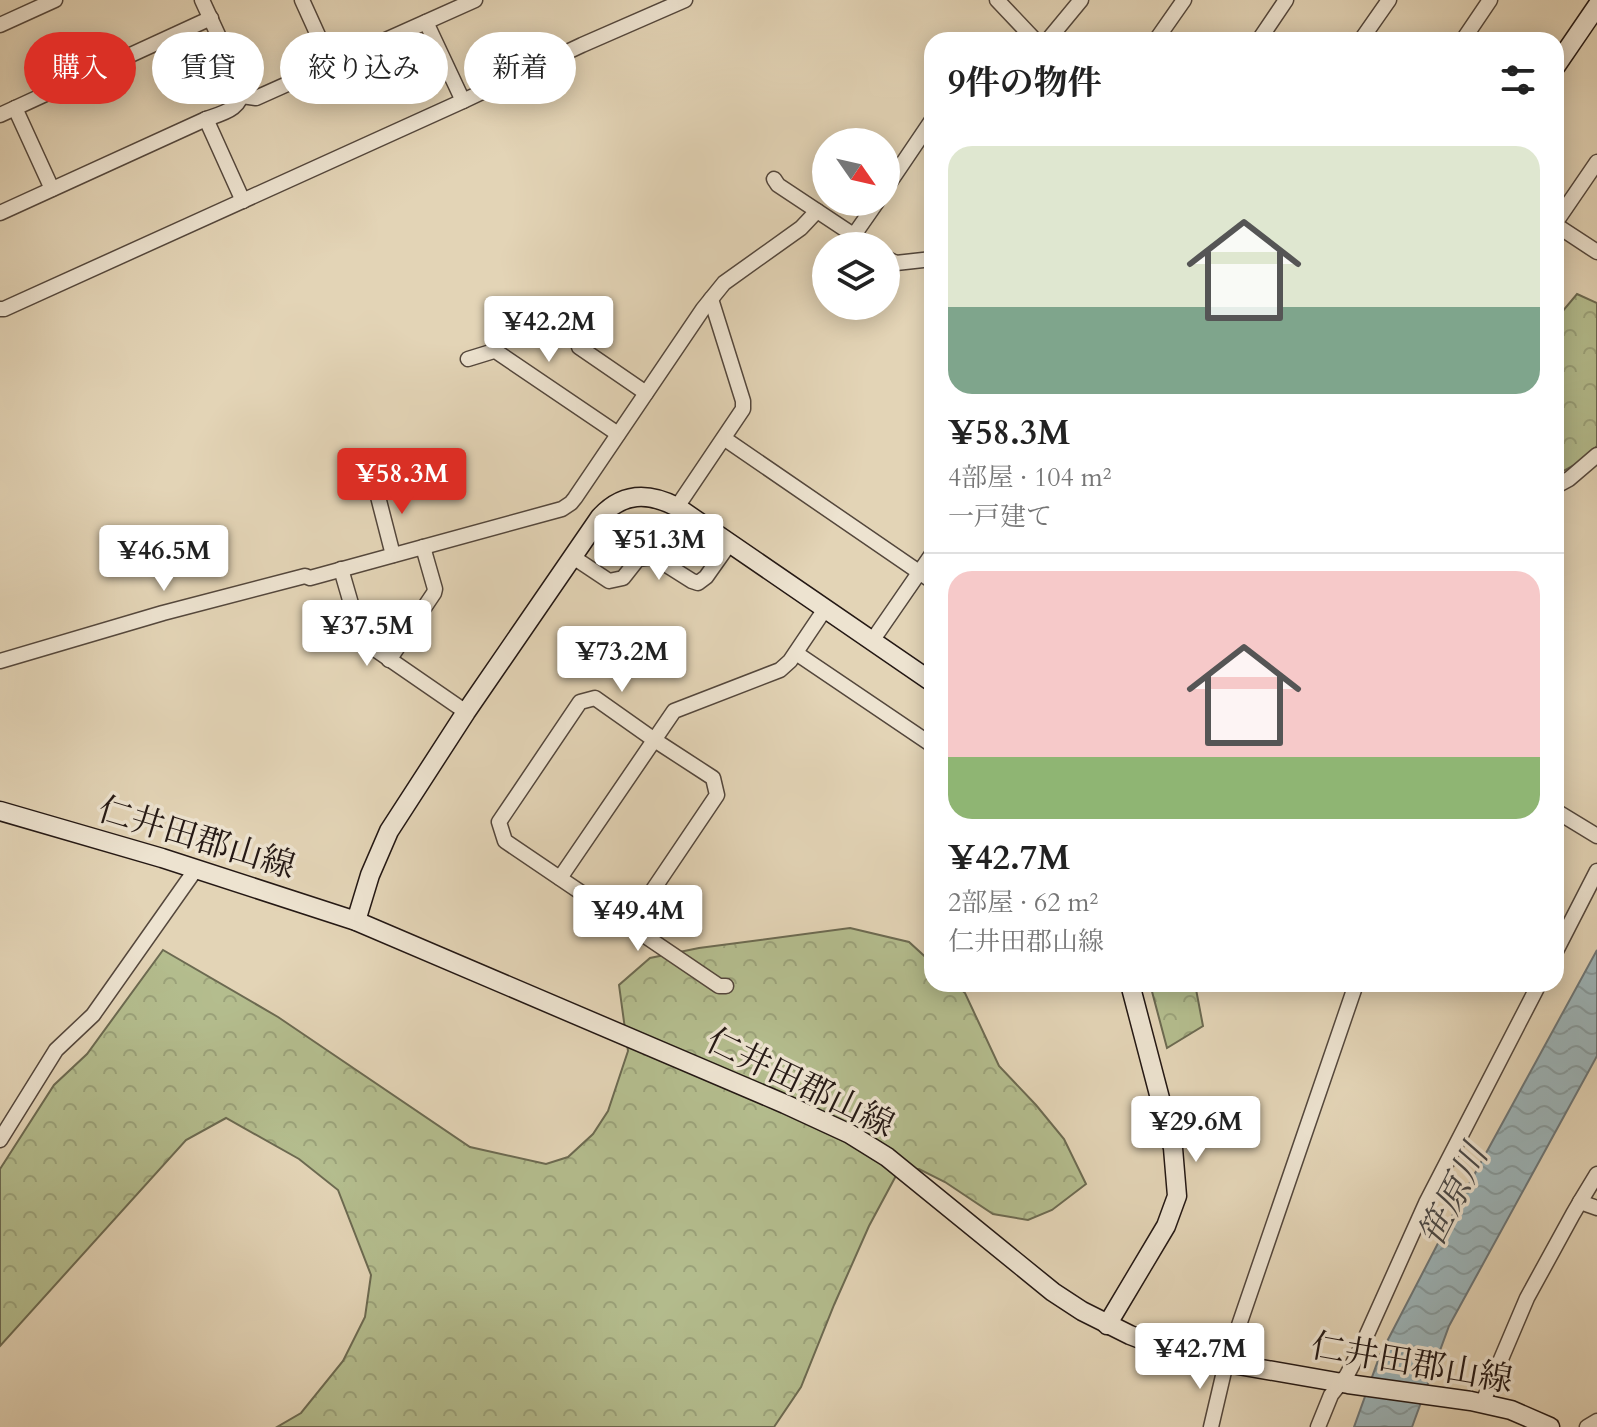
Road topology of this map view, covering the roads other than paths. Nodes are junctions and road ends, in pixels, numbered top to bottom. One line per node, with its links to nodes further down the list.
1 (55, 0): 16 (street)
2 (202, 0): 14 (street)
3 (302, 0): 18 (street)
4 (475, 0): 15 (street)
5 (685, 0): 27 (street)
6 (1081, 0): 21 (street)
7 (1184, 0): 22 (street)
8 (1286, 0): 23 (street)
9 (1389, 0): 24 (street)
10 (1490, 0): 25 (street)
11 (1591, 0): 13 (street)
12 (1008, 3): 20 (street)
13 (1597, 5): 26 (main road)
14 (211, 18): 17 (street); 29 (street)
15 (426, 22): 19 (street); 27 (street)
16 (0, 25)
17 (217, 32)
18 (316, 32)
19 (403, 32)
20 (1029, 32)
21 (1055, 32)
22 (1162, 32)
23 (1264, 32)
24 (1367, 32)
25 (1468, 32)
26 (1564, 54)
27 (463, 101): 37 (street)
28 (237, 104): 31 (street)
29 (15, 108): 30 (street); 36 (street)
30 (0, 115)
31 (206, 119): 36 (street); 37 (street)
32 (924, 132): 34 (street)
33 (1597, 162): 39 (street)
34 (900, 167)
35 (774, 179): 38 (street)
36 (52, 189): 40 (street)
37 (243, 201): 49 (street)
38 (812, 208)
39 (1564, 212)
40 (0, 213)
41 (812, 216): 48 (street)
42 (825, 216): 44 (street)
43 (1564, 229): 45 (street)
44 (849, 232)
45 (1597, 252)
46 (924, 260): 47 (street)
47 (900, 263)
48 (711, 299): 52 (street); 54 (street)
49 (0, 309)
50 (579, 347): 52 (street)
51 (468, 359): 53 (street)
52 (646, 393): 53 (street)
53 (618, 434): 60 (street)
54 (725, 439): 58 (street); 64 (street)
55 (1597, 455): 56 (street)
56 (1564, 482)
57 (375, 485): 61 (street)
58 (677, 507): 59 (main road); 62 (main road)
59 (730, 543): 62 (street); 66 (main road)
60 (423, 547): 61 (street); 69 (street)
61 (393, 555): 63 (street)
62 (573, 557): 72 (main road)
63 (341, 569): 69 (street); 70 (street)
64 (924, 575)
65 (924, 578): 67 (street)
66 (825, 609): 67 (main road); 68 (street)
67 (872, 641): 71 (main road)
68 (796, 653): 73 (street); 74 (street)
69 (389, 660): 72 (street)
70 (0, 661)
71 (924, 677)
72 (466, 712): 81 (main road)
73 (653, 739): 80 (street); 80 (street); 82 (street)
74 (924, 740)
75 (0, 811): 78 (main road, 仁井田郡山線)
76 (1564, 816): 77 (street)
77 (1597, 836)
78 (196, 869): 81 (main road, 仁井田郡山線); 88 (street)
79 (1597, 871): 83 (street)
80 (560, 878): 82 (street)
81 (356, 921): 92 (main road, 仁井田郡山線)
82 (630, 924): 84 (street)
83 (1564, 935)
84 (726, 986)
85 (1132, 992): 92 (main road)
86 (1353, 992): 93 (street)
87 (1535, 992): 94 (street)
88 (0, 1140)
89 (1597, 1174): 90 (street)
90 (1580, 1202): 91 (street); 95 (street)
91 (1597, 1208)
92 (1107, 1325): 93 (main road, 仁井田郡山線)
93 (1226, 1363): 94 (main road, 仁井田郡山線); 97 (street)
94 (1344, 1383): 95 (main road, 仁井田郡山線); 98 (street)
95 (1476, 1402): 99 (main road, 仁井田郡山線)
96 (1597, 1421): 100 (street)
97 (1211, 1427)
98 (1318, 1427)
99 (1550, 1427)
100 (1587, 1427)

